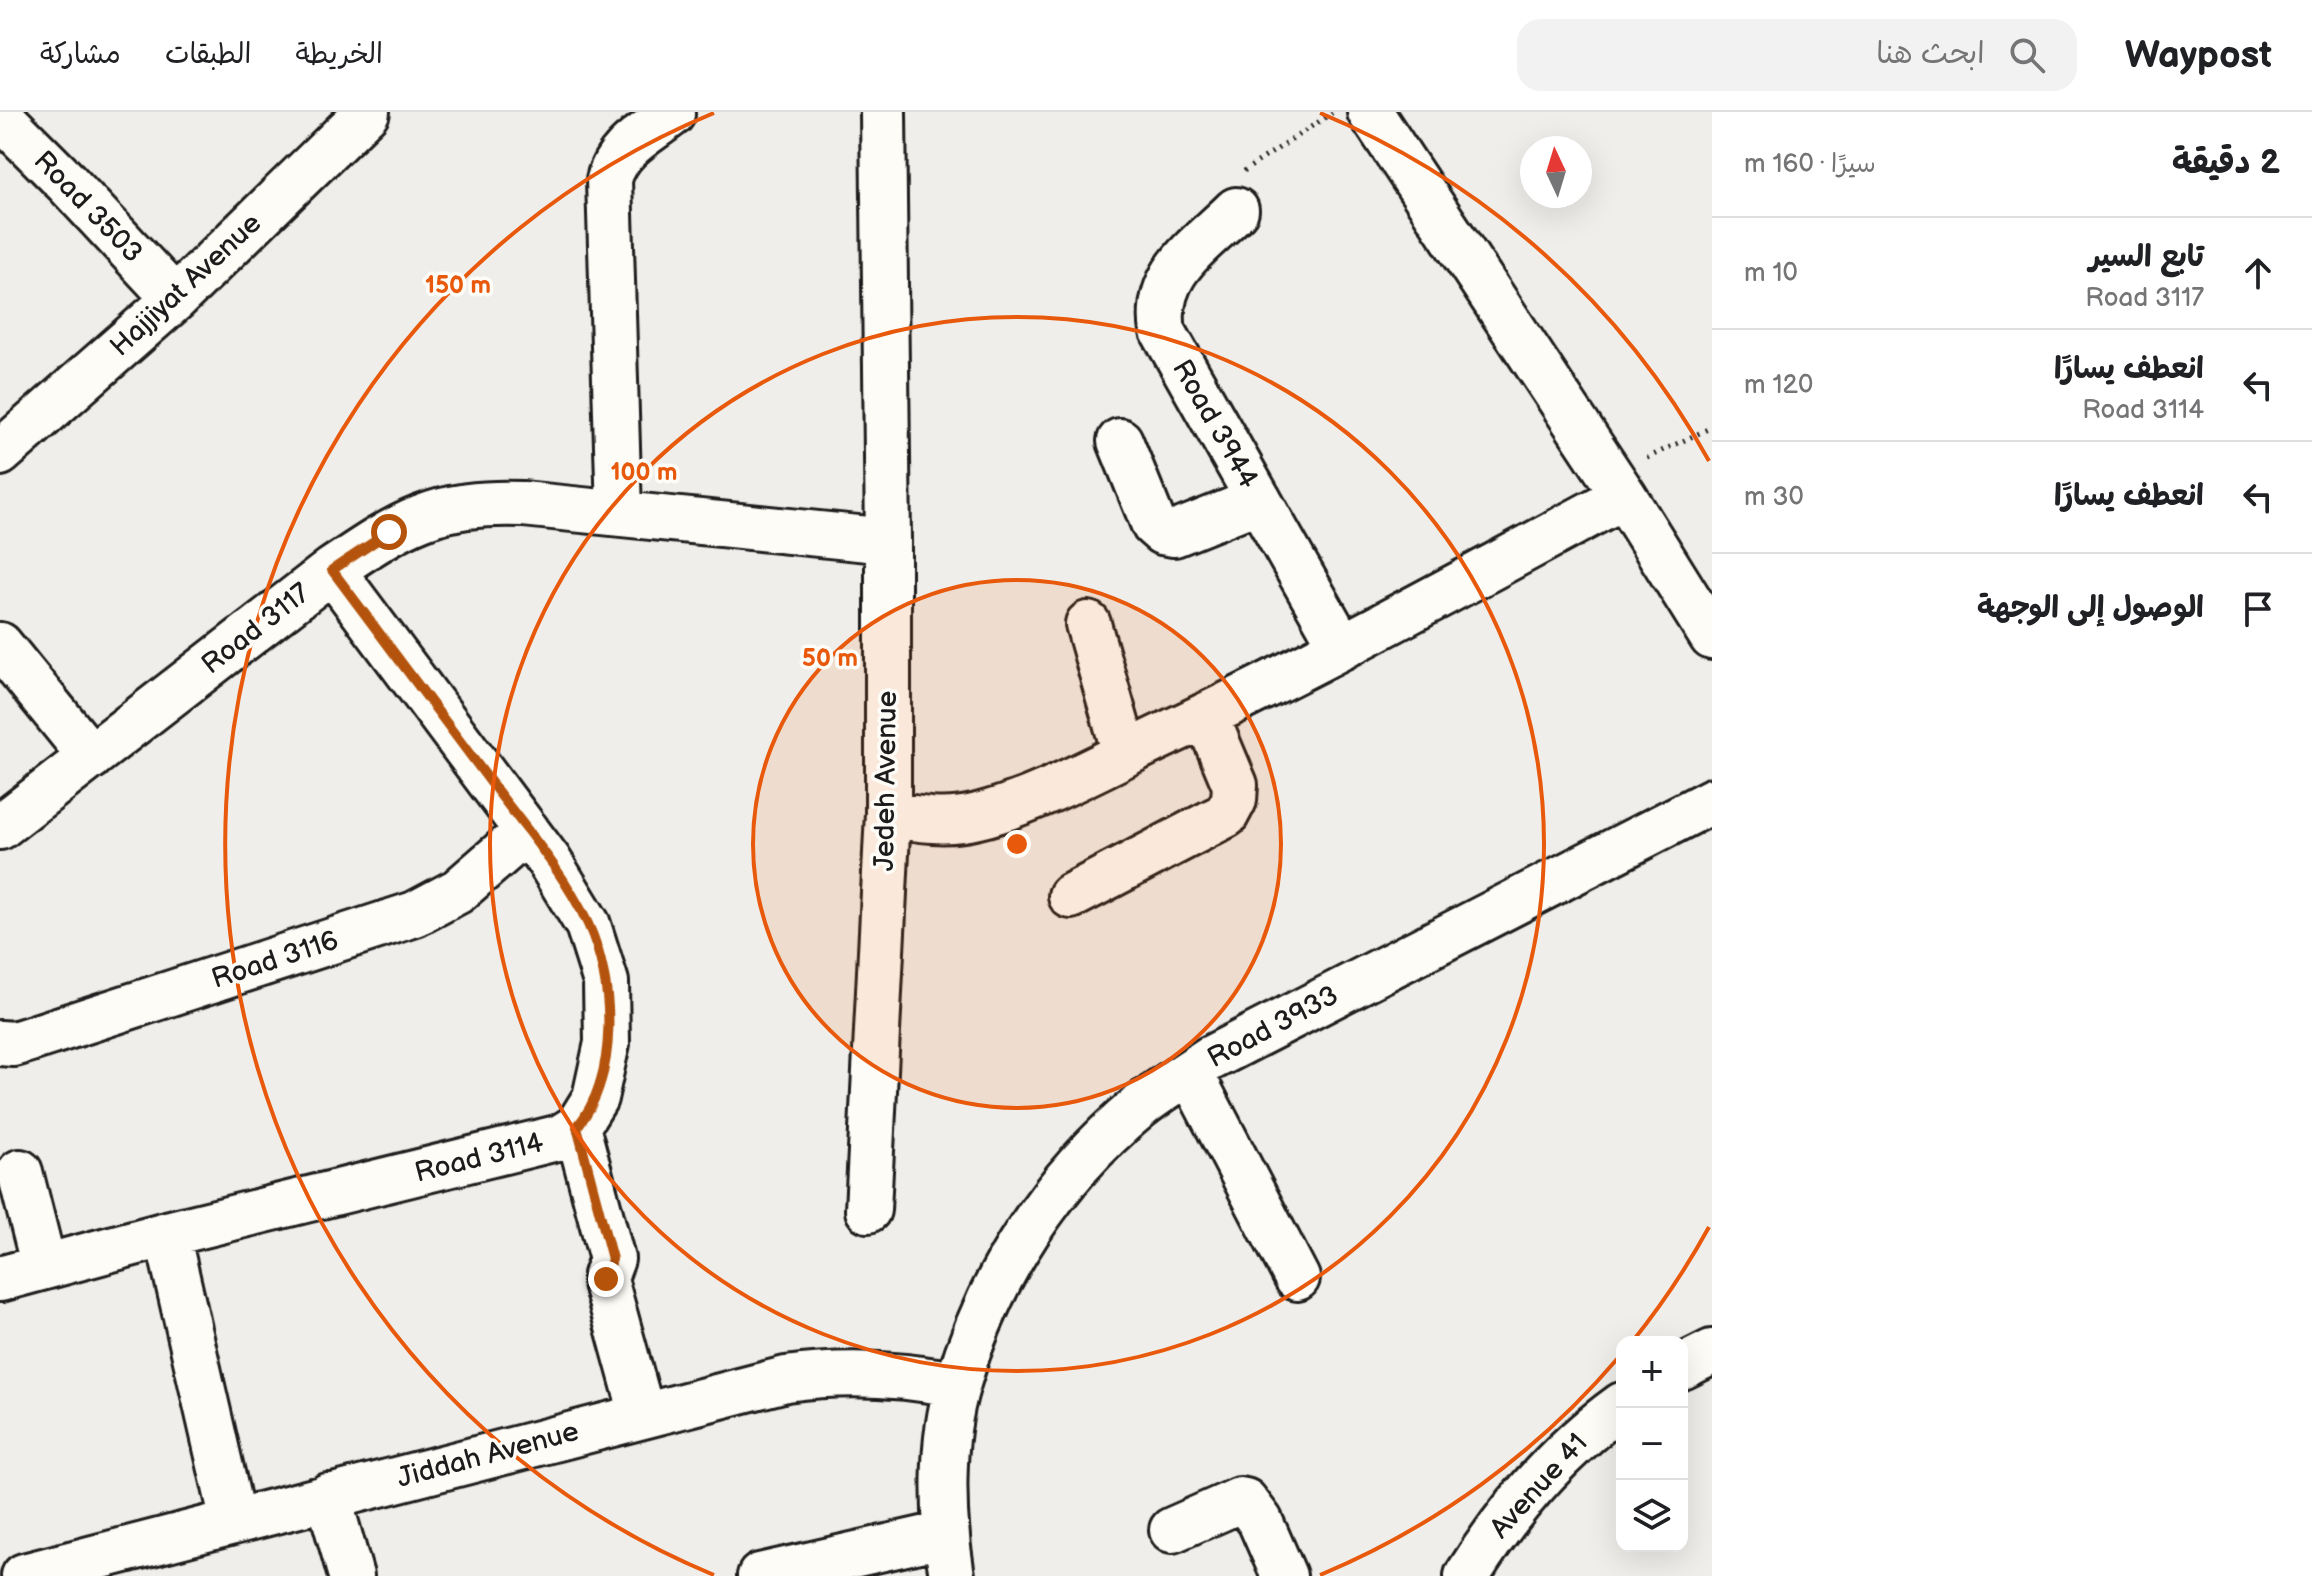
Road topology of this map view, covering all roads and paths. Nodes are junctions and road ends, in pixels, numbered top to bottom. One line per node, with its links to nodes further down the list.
1 (367, 112): 8 (street, Hajjiyat Avenue)
2 (883, 112): 15 (street, Jedeh Avenue)
3 (1333, 112): 7 (path)
4 (1370, 112): 12 (street)
5 (672, 114): 14 (street)
6 (0, 116): 8 (street, Road 3503)
7 (1236, 210): 13 (street, Road 3944)
8 (175, 299): 11 (street, Hajjiyat Avenue)
9 (1712, 427): 12 (path)
10 (1120, 441): 13 (street)
11 (0, 453)
12 (1617, 486): 18 (street); 20 (street)
13 (1259, 500): 20 (street, Road 3944)
14 (619, 513): 15 (street, Road 3117); 16 (street, Road 3117)
15 (888, 541): 25 (street, Jedeh Avenue)
16 (332, 570): 23 (street, Road 3117); 27 (street, Road 3114)
17 (1088, 624): 22 (street)
18 (1712, 637)
19 (0, 645): 23 (street)
20 (1342, 647): 21 (street)
21 (1206, 716): 22 (street); 28 (street)
22 (1125, 754): 25 (street)
23 (91, 757): 26 (street, Road 3117)
24 (1712, 801): 30 (street, Road 3933)
25 (888, 813): 33 (street, Jedeh Avenue)
26 (0, 827)
27 (527, 831): 29 (street, Road 3116); 31 (street, Road 3114)
28 (1071, 896)
29 (0, 1043)
30 (1190, 1072): 36 (street); 40 (street, Road 3933)
31 (577, 1127): 34 (street, Road 3114); 42 (street)
32 (20, 1172): 35 (street)
33 (868, 1210)
34 (167, 1234): 35 (street, Road 3114); 44 (street)
35 (44, 1267): 37 (street, Road 3114)
36 (1297, 1278)
37 (0, 1279)
38 (1712, 1352): 39 (street)
39 (1688, 1364)
40 (957, 1385): 42 (street, Jiddah Avenue); 46 (street, Road 3933)
41 (1618, 1408): 53 (street, Avenue 41)
42 (642, 1414): 43 (street, Jiddah Avenue)
43 (328, 1496): 44 (street, Jiddah Avenue); 49 (street)
44 (233, 1521): 47 (street, Jiddah Avenue)
45 (1172, 1530): 52 (street)
46 (945, 1534): 50 (street); 51 (street, Road 3933)
47 (131, 1562): 48 (street, Jiddah Avenue)
48 (24, 1576)
49 (351, 1576)
50 (760, 1576)
51 (952, 1576)
52 (1284, 1576)
53 (1467, 1576)

